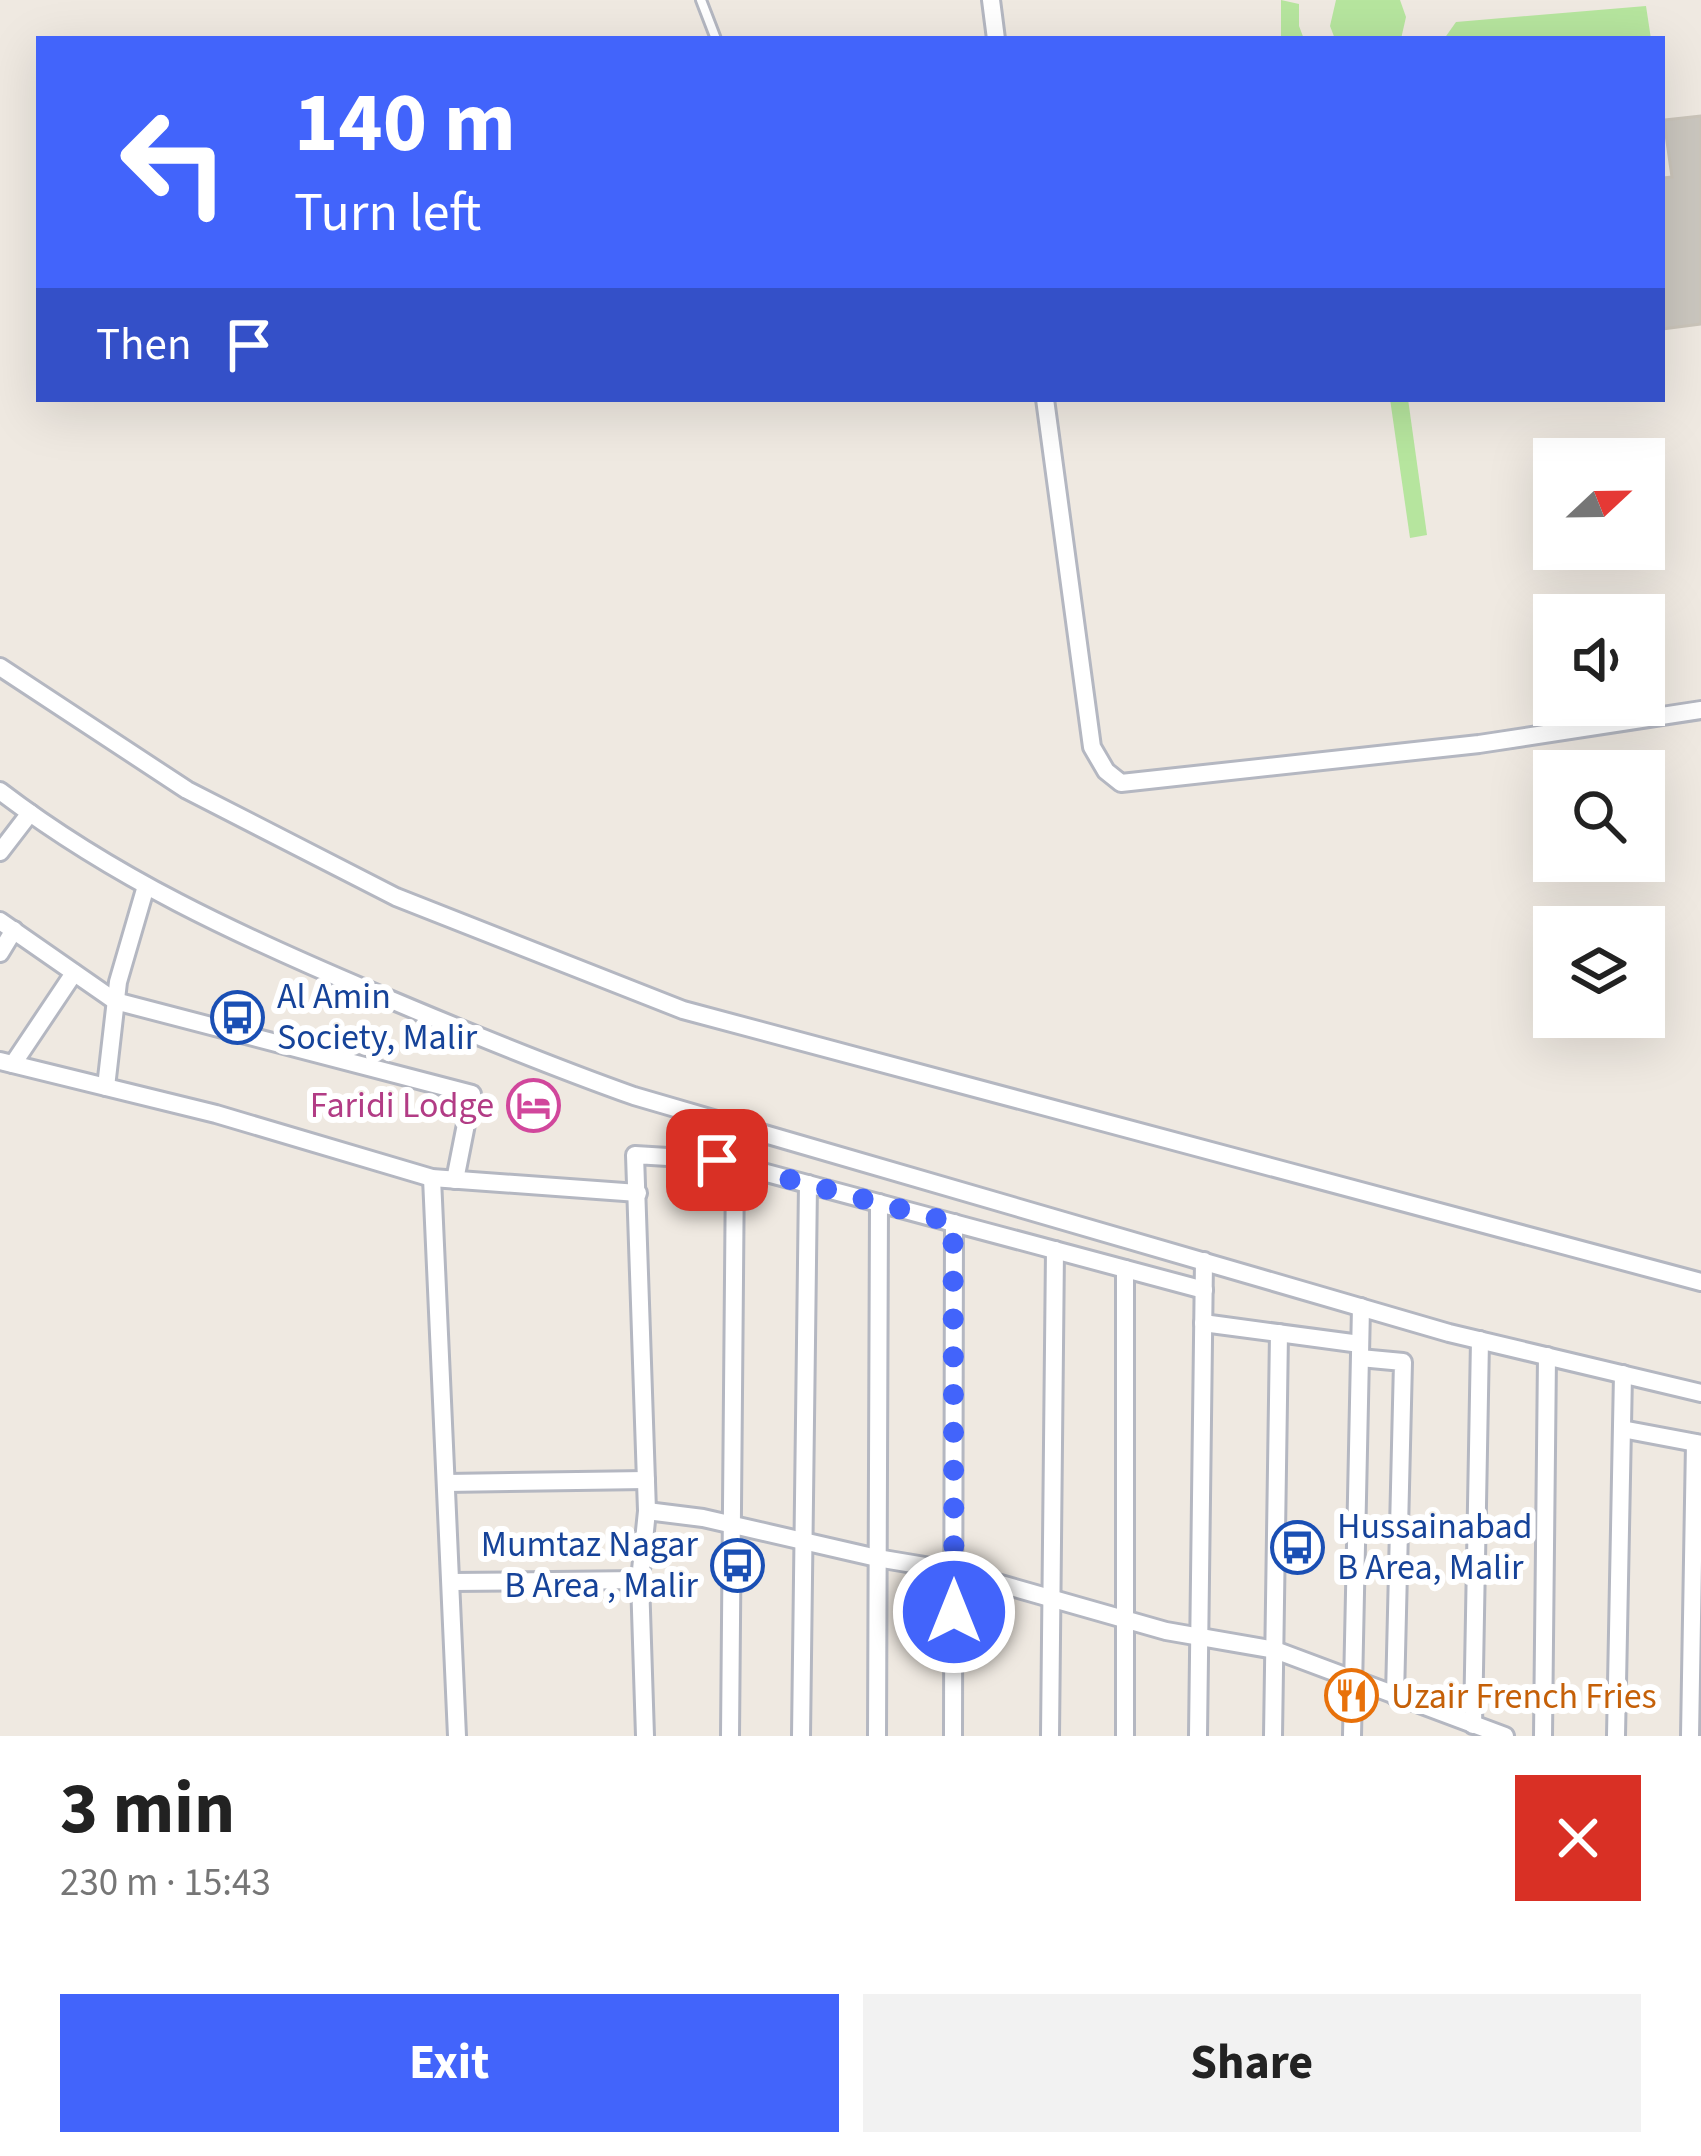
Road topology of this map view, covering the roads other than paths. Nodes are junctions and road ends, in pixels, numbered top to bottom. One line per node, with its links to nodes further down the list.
1 (701, 0): 3 (lane)
2 (991, 0): 4 (street)
3 (715, 36)
4 (996, 36)
5 (1045, 402): 7 (street)
6 (0, 667): 29 (street)
7 (1701, 710)
8 (0, 790): 9 (street)
9 (30, 813): 10 (street); 11 (street)
10 (0, 852)
11 (146, 886): 15 (street); 18 (street)
12 (7, 926): 13 (street); 14 (street)
13 (0, 952)
14 (74, 973): 15 (street); 16 (street)
15 (116, 1001): 17 (street); 21 (street)
16 (6, 1062): 17 (street)
17 (106, 1087): 20 (street)
18 (717, 1120): 19 (street); 27 (street)
19 (726, 1162): 22 (street); 23 (street); 44 (street)
20 (432, 1178): 21 (street); 42 (street)
21 (455, 1180): 23 (street)
22 (808, 1184): 24 (street); 45 (street)
23 (638, 1193): 41 (street)
24 (879, 1203): 25 (street); 46 (street)
25 (953, 1223): 26 (street); 47 (street)
26 (1055, 1250): 28 (street); 50 (street)
27 (1204, 1261): 30 (street); 31 (street)
28 (1125, 1269): 30 (street); 51 (street)
29 (1701, 1282)
30 (1204, 1290): 32 (street)
31 (1361, 1307): 34 (street); 35 (street)
32 (1203, 1322): 33 (street); 52 (street)
33 (1279, 1333): 35 (street); 53 (street)
34 (1480, 1340): 36 (street); 56 (street)
35 (1360, 1351): 54 (street); 55 (street)
36 (1547, 1356): 37 (street); 69 (street)
37 (1622, 1374): 38 (street); 39 (street)
38 (1701, 1393)
39 (1622, 1429): 40 (street); 70 (street)
40 (1698, 1444): 71 (street)
41 (646, 1480): 42 (street); 43 (street)
42 (446, 1483): 49 (street)
43 (647, 1511): 44 (street); 48 (street)
44 (731, 1524): 45 (street); 59 (street)
45 (801, 1542): 46 (street); 60 (street)
46 (877, 1558): 47 (street); 61 (street)
47 (955, 1571): 50 (street); 62 (street)
48 (640, 1580): 49 (street); 58 (street)
49 (452, 1582): 57 (street)
50 (1051, 1599): 51 (street); 63 (street)
51 (1126, 1618): 52 (street); 64 (street)
52 (1199, 1638): 53 (street); 65 (street)
53 (1275, 1650): 54 (street); 66 (street)
54 (1351, 1678): 55 (street); 67 (street)
55 (1396, 1696): 56 (street)
56 (1473, 1725): 68 (street)
57 (457, 1736)
58 (645, 1736)
59 (730, 1736)
60 (801, 1736)
61 (877, 1736)
62 (953, 1736)
63 (1050, 1736)
64 (1125, 1736)
65 (1198, 1736)
66 (1273, 1736)
67 (1352, 1736)
68 (1505, 1736)
69 (1543, 1736)
70 (1616, 1736)
71 (1690, 1736)

